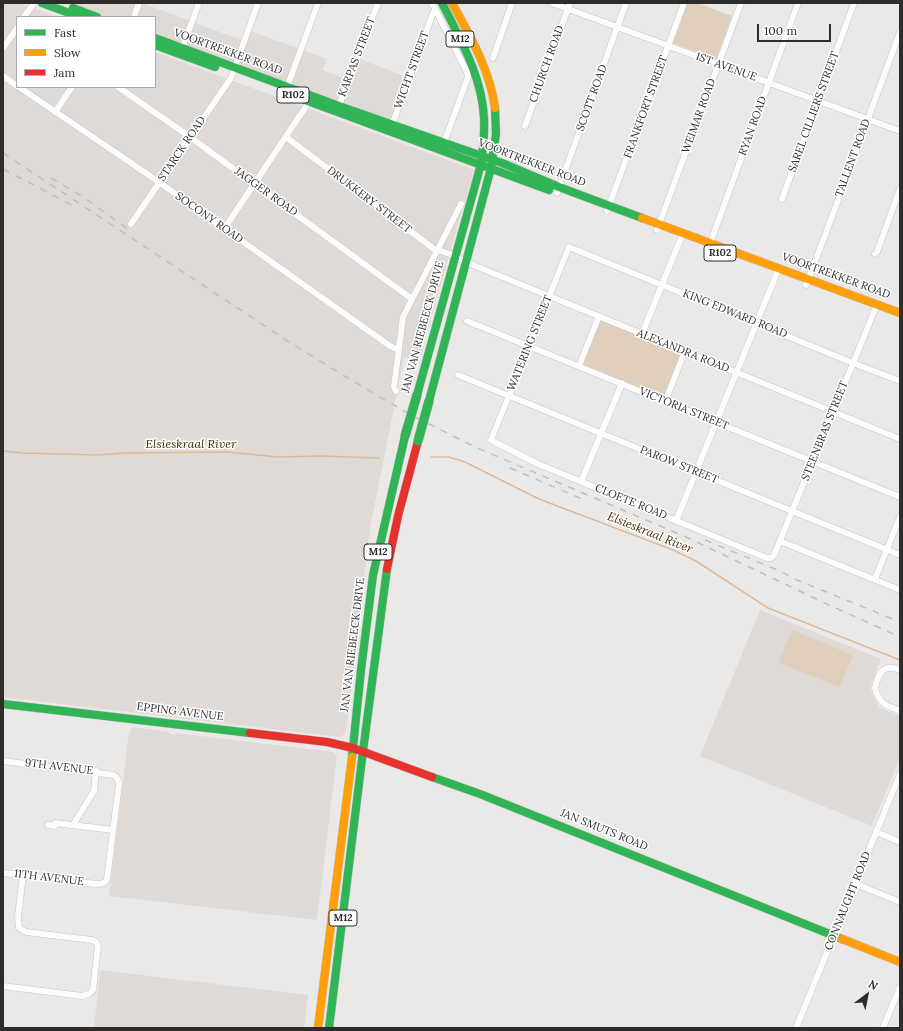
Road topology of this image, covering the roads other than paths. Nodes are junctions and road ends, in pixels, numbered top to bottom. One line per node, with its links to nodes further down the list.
1 (34, 3): 21 (street)
2 (42, 3): 20 (main road)
3 (59, 3): 20 (main road)
4 (139, 3): 23 (street)
5 (199, 3): 32 (street)
6 (258, 3): 36 (street, STARCK ROAD)
7 (318, 3): 43 (street)
8 (378, 3): 46 (street, KARPAS STREET)
9 (432, 3): 19 (street)
10 (452, 3): 56 (main road, M12)
11 (512, 3): 33 (street)
12 (552, 3): 18 (street, 1ST AVENUE)
13 (626, 3): 24 (street, SCOTT ROAD)
14 (684, 3): 29 (street, FRANKFORT STREET)
15 (741, 3): 35 (street, WEIMAR ROAD)
16 (798, 3): 38 (street, RYAN ROAD)
17 (854, 3): 45 (street, SAREL CILLIERS STREET)
18 (569, 6): 24 (street, 1ST AVENUE); 49 (street, CHURCH ROAD)
19 (439, 7): 50 (street, WICHT STREET); 54 (street); 55 (main road, M12)
20 (78, 11): 22 (main road)
21 (25, 16)
22 (93, 16)
23 (134, 16)
24 (617, 27): 29 (street, 1ST AVENUE); 61 (street, SCOTT ROAD)
25 (16, 29): 30 (street)
26 (900, 32): 48 (street, TALLENT ROAD)
27 (156, 38): 32 (main road, VOORTREKKER ROAD / R102)
28 (156, 45): 32 (main road, VOORTREKKER ROAD / R102)
29 (668, 46): 35 (street, 1ST AVENUE); 65 (street, FRANKFORT STREET)
30 (3, 48)
31 (488, 48): 33 (street)
32 (181, 51): 36 (main road, VOORTREKKER ROAD / R102)
33 (495, 51): 34 (street)
34 (492, 58)
35 (718, 64): 38 (street, 1ST AVENUE); 67 (street, WEIMAR ROAD)
36 (233, 70): 43 (main road, VOORTREKKER ROAD / R102); 52 (street, STARCK ROAD)
37 (3, 76): 39 (street, SOCONY ROAD)
38 (768, 82): 45 (street, 1ST AVENUE); 70 (street, RYAN ROAD)
39 (16, 85)
40 (21, 88): 47 (street, SOCONY ROAD)
41 (71, 88): 47 (street)
42 (119, 88): 52 (street, JAGGER ROAD)
43 (286, 89): 44 (main road, VOORTREKKER ROAD / R102)
44 (311, 99): 46 (main road, VOORTREKKER ROAD / R102); 53 (street)
45 (818, 101): 48 (street, 1ST AVENUE); 63 (street, SAREL CILLIERS STREET)
46 (338, 109): 50 (main road, VOORTREKKER ROAD / R102)
47 (55, 112): 58 (street, SOCONY ROAD)
48 (867, 119): 51 (street, 1ST AVENUE); 77 (street, TALLENT ROAD)
49 (525, 126)
50 (391, 128): 54 (main road, VOORTREKKER ROAD / R102); 55 (main road, VOORTREKKER ROAD / R102)
51 (900, 131)
52 (190, 137): 58 (street, STARCK ROAD); 59 (street, JAGGER ROAD)
53 (286, 137): 59 (street); 72 (street, DRUKKERY STREET)
54 (444, 143): 55 (main road, VOORTREKKER ROAD / R102)
55 (481, 160): 56 (main road, VOORTREKKER ROAD / R102); 74 (main road, JAN VAN RIEBEECK DRIVE / M12)
56 (492, 164): 57 (main road, VOORTREKKER ROAD / R102); 61 (main road, VOORTREKKER ROAD / R102); 62 (main road, JAN VAN RIEBEECK DRIVE / M12)
57 (529, 182): 61 (main road, VOORTREKKER ROAD / R102); 62 (main road)
58 (159, 183): 66 (street, STARCK ROAD); 68 (street, SOCONY ROAD)
59 (254, 183): 68 (street); 80 (street, JAGGER ROAD)
60 (900, 189): 73 (street)
61 (558, 190): 65 (main road, VOORTREKKER ROAD / R102)
62 (485, 191): 75 (main road, JAN VAN RIEBEECK DRIVE / M12)
63 (782, 199)
64 (461, 204): 72 (street)
65 (608, 208): 67 (main road, VOORTREKKER ROAD / R102)
66 (131, 224)
67 (658, 227): 69 (main road, VOORTREKKER ROAD / R102)
68 (224, 228): 89 (street, SOCONY ROAD)
69 (682, 235): 70 (main road, VOORTREKKER ROAD / R102); 78 (street)
70 (709, 246): 76 (main road, VOORTREKKER ROAD / R102)
71 (569, 247): 78 (street, KING EDWARD ROAD); 79 (street, WATERING STREET)
72 (438, 250): 74 (street, DRUKKERY STREET); 80 (street)
73 (874, 254)
74 (455, 256): 75 (street, DRUKKERY STREET); 121 (main road, JAN VAN RIEBEECK DRIVE / M12, bridge)
75 (466, 262): 79 (street, ALEXANDRA ROAD); 122 (main road, JAN VAN RIEBEECK DRIVE / M12, bridge)
76 (778, 271): 77 (main road, VOORTREKKER ROAD / R102); 86 (street)
77 (807, 282): 81 (main road, VOORTREKKER ROAD / R102)
78 (662, 284): 86 (street, KING EDWARD ROAD); 87 (street)
79 (549, 296): 83 (street, ALEXANDRA ROAD); 88 (street, WATERING STREET)
80 (412, 299): 89 (street)
81 (876, 306): 82 (main road, VOORTREKKER ROAD / R102); 84 (main road, VOORTREKKER ROAD / R102); 91 (street, STEENBRAS STREET)
82 (900, 313)
83 (599, 316): 87 (street, ALEXANDRA ROAD); 92 (street)
84 (900, 318)
85 (467, 321): 88 (street, VICTORIA STREET)
86 (756, 323): 91 (street, KING EDWARD ROAD); 93 (street)
87 (642, 334): 90 (street, ALEXANDRA ROAD)
88 (529, 346): 92 (street, VICTORIA STREET); 98 (street, WATERING STREET)
89 (399, 350): 97 (street)
90 (685, 351): 93 (street, ALEXANDRA ROAD); 99 (street)
91 (853, 362): 95 (street, KING EDWARD ROAD); 100 (street, STEENBRAS STREET)
92 (579, 366): 96 (street, VICTORIA STREET)
93 (737, 372): 100 (street, ALEXANDRA ROAD); 101 (street)
94 (458, 375): 98 (street, PAROW STREET)
95 (900, 381)
96 (622, 384): 99 (street, VICTORIA STREET); 102 (street)
97 (396, 391)
98 (509, 395): 102 (street, PAROW STREET); 104 (street, WATERING STREET)
99 (665, 402): 101 (street, VICTORIA STREET)
100 (833, 412): 103 (street, ALEXANDRA ROAD); 105 (street, STEENBRAS STREET)
101 (716, 422): 105 (street, VICTORIA STREET); 106 (street)
102 (601, 433): 106 (street, PAROW STREET); 107 (street)
103 (900, 439)
104 (491, 440): 107 (street, CLOETE ROAD)
105 (813, 461): 108 (street, VICTORIA STREET); 109 (street, STEENBRAS STREET)
106 (696, 472): 109 (street, PAROW STREET); 111 (street)
107 (581, 482): 111 (street, CLOETE ROAD)
108 (900, 497)
109 (792, 511): 112 (street, STEENBRAS STREET); 113 (street, PAROW STREET)
110 (900, 517): 113 (street)
111 (676, 521): 115 (street, CLOETE ROAD)
112 (780, 541): 115 (street, STEENBRAS STREET); 116 (street)
113 (887, 549): 114 (street, PAROW STREET); 116 (street)
114 (900, 554)
115 (773, 557)
116 (875, 579): 117 (street)
117 (900, 590)
118 (900, 670): 120 (street)
119 (3, 704): 121 (main road, EPPING AVENUE)
120 (900, 711)
121 (353, 748): 122 (main road, EPPING AVENUE); 140 (main road, JAN VAN RIEBEECK DRIVE / M12)
122 (363, 751): 136 (main road, JAN SMUTS ROAD); 141 (main road, JAN VAN RIEBEECK DRIVE / M12)
123 (3, 760): 124 (street, 9TH AVENUE)
124 (96, 772): 128 (street); 129 (street, 9TH AVENUE)
125 (900, 774): 126 (street, CONNAUGHT ROAD)
126 (899, 781): 130 (street, CONNAUGHT ROAD)
127 (48, 825): 128 (street)
128 (73, 825): 129 (street)
129 (113, 830): 133 (street, 11TH AVENUE)
130 (876, 832): 131 (street); 134 (street, CONNAUGHT ROAD)
131 (900, 842)
132 (3, 873): 133 (street, 11TH AVENUE)
133 (23, 875): 138 (street)
134 (856, 884): 135 (street); 136 (street, CONNAUGHT ROAD)
135 (900, 902)
136 (834, 936): 137 (main road, JAN SMUTS ROAD); 142 (street, CONNAUGHT ROAD)
137 (900, 962)
138 (3, 986)
139 (900, 987): 143 (street)
140 (318, 1028)
141 (329, 1028)
142 (796, 1028)
143 (883, 1028)

